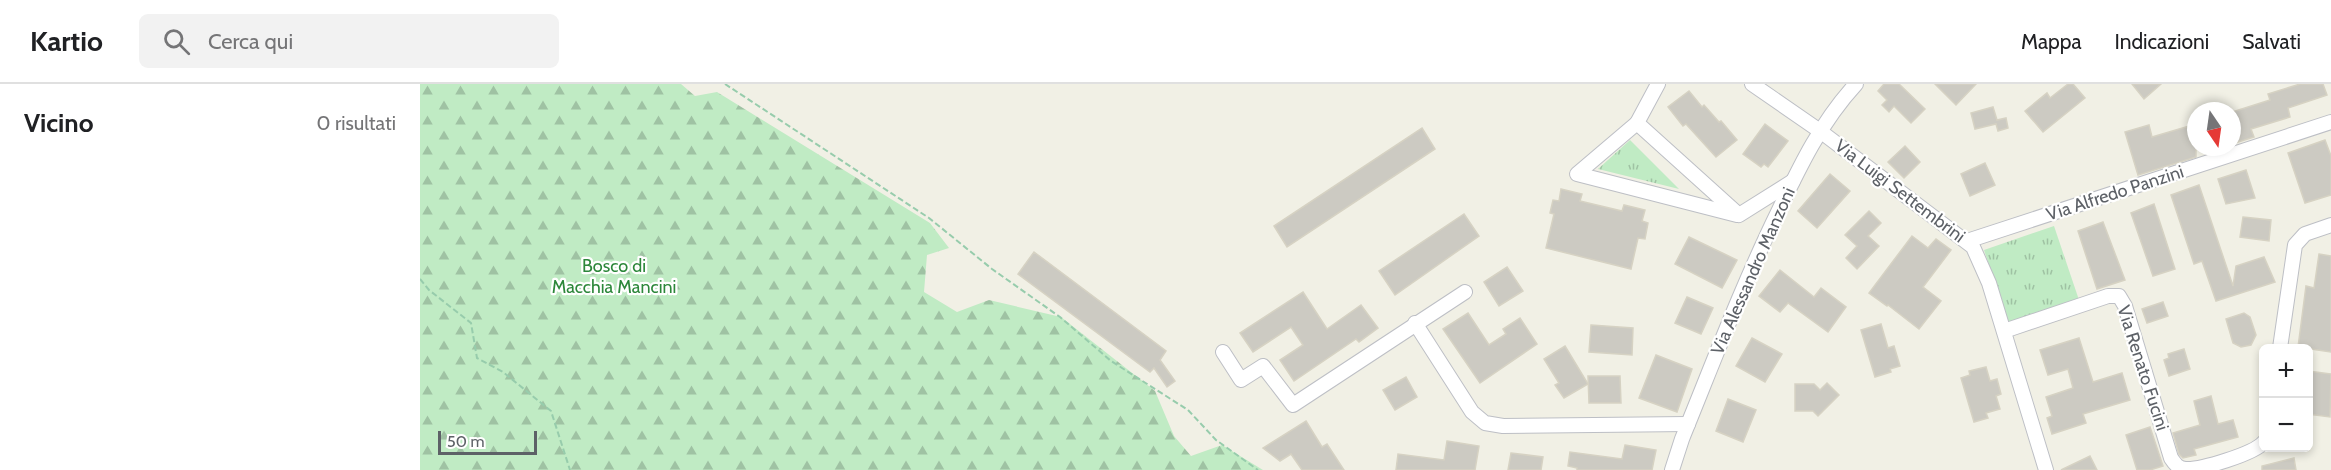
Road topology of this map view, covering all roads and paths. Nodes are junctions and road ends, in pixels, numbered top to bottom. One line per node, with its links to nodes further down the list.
1 (725, 84): 21 (path)
2 (1658, 84): 6 (street)
3 (1752, 84): 7 (street, Via Luigi Settembrini)
4 (1856, 84): 7 (street, Via Alessandro Manzoni)
5 (2331, 122): 11 (street, Via Alfredo Panzini)
6 (1637, 123): 9 (street); 9 (street)
7 (1820, 131): 8 (street, Via Alessandro Manzoni); 11 (street, Via Luigi Settembrini)
8 (1793, 181): 9 (street); 18 (street, Via Alessandro Manzoni)
9 (1739, 215)
10 (2331, 225): 16 (street)
11 (1968, 241): 15 (street, Via Luigi Settembrini)
12 (420, 279): 20 (path)
13 (1465, 292): 14 (street)
14 (1415, 323): 17 (street); 18 (street)
15 (2004, 331): 19 (street, Via Renato Fucini); 23 (street, Via Luigi Settembrini)
16 (2281, 344)
17 (1223, 352)
18 (1688, 424): 22 (street, Via Alessandro Manzoni)
19 (2259, 446)
20 (570, 470)
21 (1258, 470)
22 (1672, 470)
23 (2046, 470)

